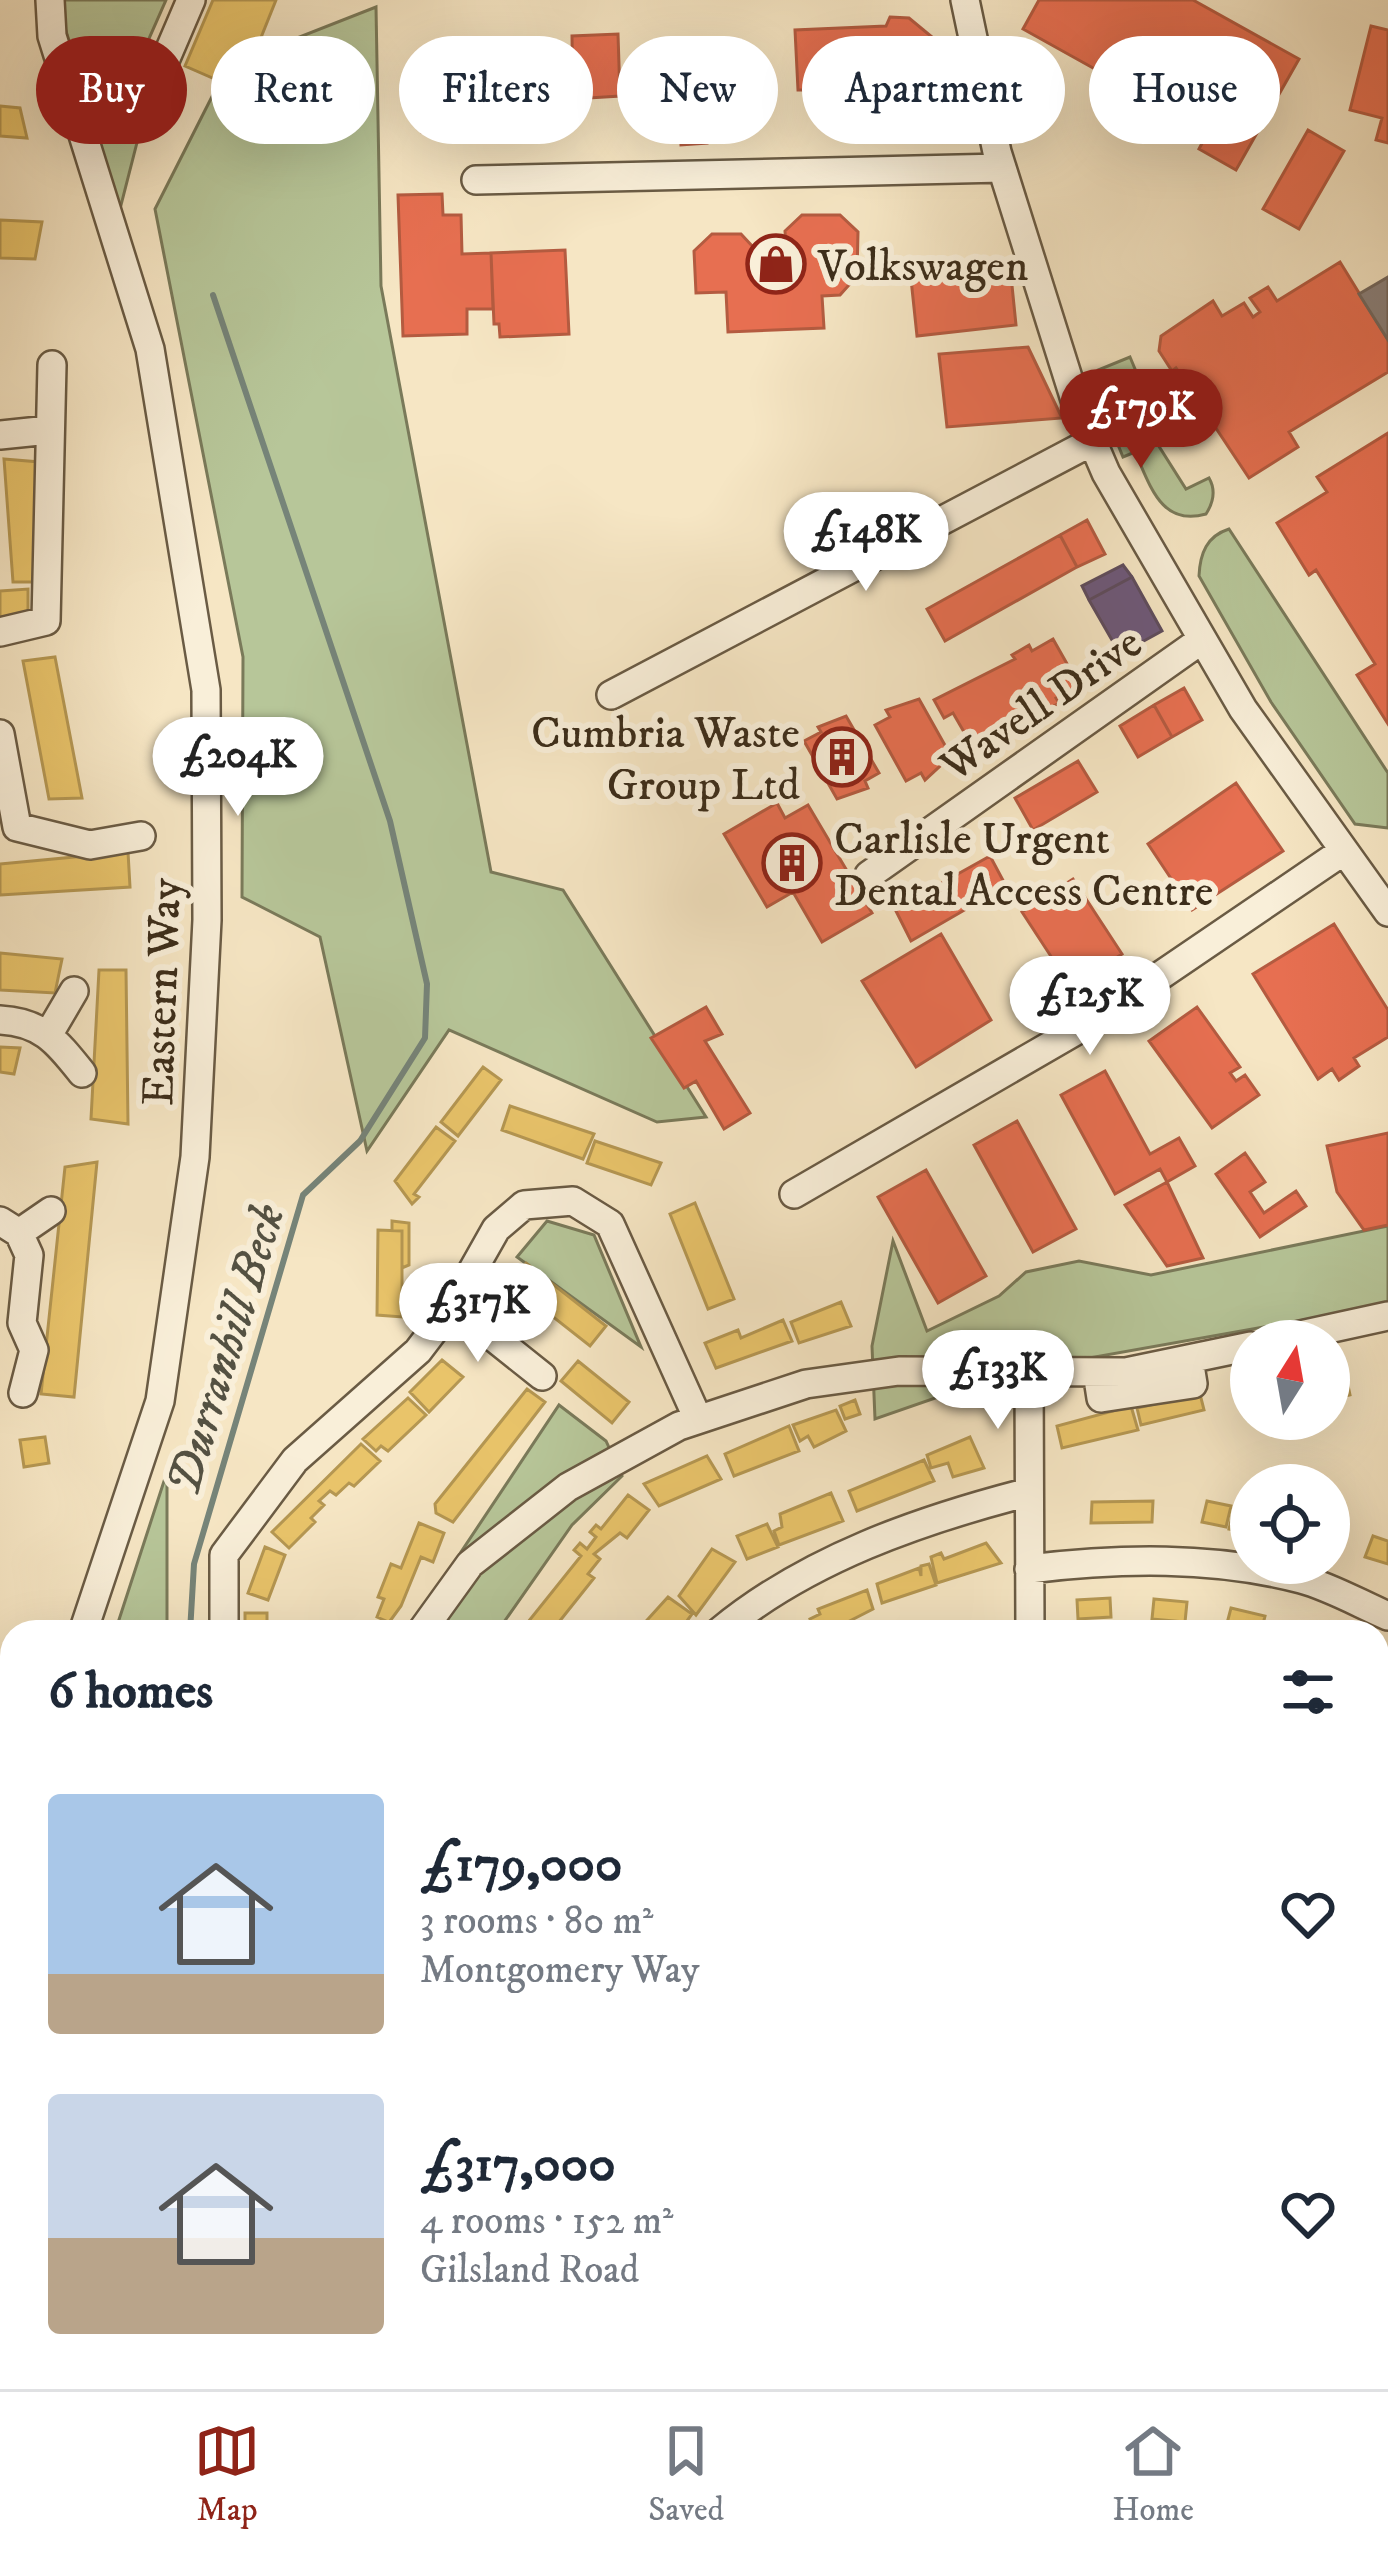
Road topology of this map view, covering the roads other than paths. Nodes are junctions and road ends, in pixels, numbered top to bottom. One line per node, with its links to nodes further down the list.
1 (50, 0): 38 (street, Eastern Way)
2 (191, 0): 4 (street)
3 (965, 0): 5 (street)
4 (176, 36)
5 (1002, 168): 6 (street); 10 (street)
6 (476, 180)
7 (52, 364): 8 (street)
8 (49, 430): 9 (street); 11 (street)
9 (0, 435)
10 (1093, 441): 12 (street); 13 (street)
11 (0, 632)
12 (1200, 641): 17 (street); 18 (street, Wavell Drive)
13 (611, 695)
14 (0, 734): 15 (street)
15 (9, 830): 16 (street)
16 (141, 836)
17 (1342, 851): 19 (street); 24 (street)
18 (869, 875)
19 (1388, 912)
20 (74, 991): 22 (street)
21 (0, 1021): 22 (street)
22 (50, 1032): 23 (street)
23 (82, 1073)
24 (794, 1194)
25 (51, 1211): 26 (street)
26 (9, 1227): 33 (street)
27 (453, 1305): 32 (street); 34 (street); 39 (street)
28 (1388, 1316): 29 (street)
29 (1350, 1324)
30 (1230, 1350): 31 (street)
31 (1029, 1372): 34 (street); 35 (street)
32 (542, 1376)
33 (23, 1393)
34 (698, 1419): 40 (street)
35 (1029, 1492): 36 (street); 41 (street)
36 (1029, 1569): 37 (street); 42 (street)
37 (1388, 1616)
38 (87, 1620)
39 (224, 1620)
40 (430, 1620)
41 (738, 1620)
42 (1030, 1620)

